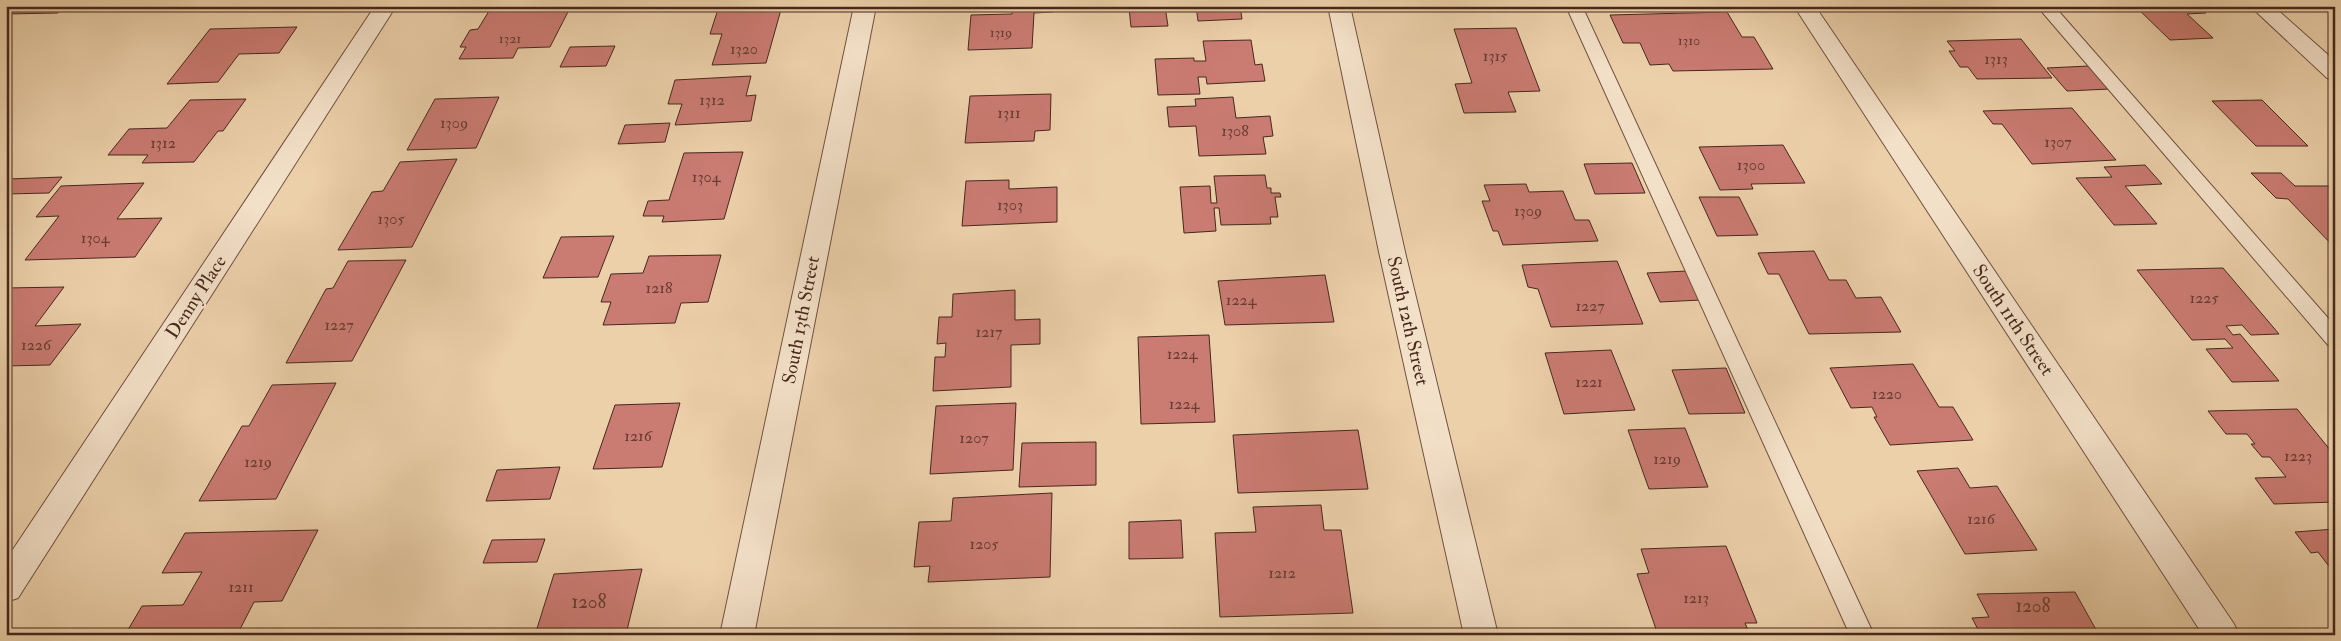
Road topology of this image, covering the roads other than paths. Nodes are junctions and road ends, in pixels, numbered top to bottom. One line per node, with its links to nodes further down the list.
1 (386, 6): 10 (street, Denny Place)
2 (864, 6): 11 (street, South 13th Street)
3 (1339, 6): 12 (street, South 12th Street)
4 (1574, 6): 13 (lane)
5 (1804, 6): 14 (street, South 11th Street)
6 (2045, 6): 9 (lane)
7 (2260, 6): 8 (street)
8 (2335, 73)
9 (2335, 340)
10 (6, 588)
11 (737, 635)
12 (1481, 635)
13 (1862, 635)
14 (2222, 635)

